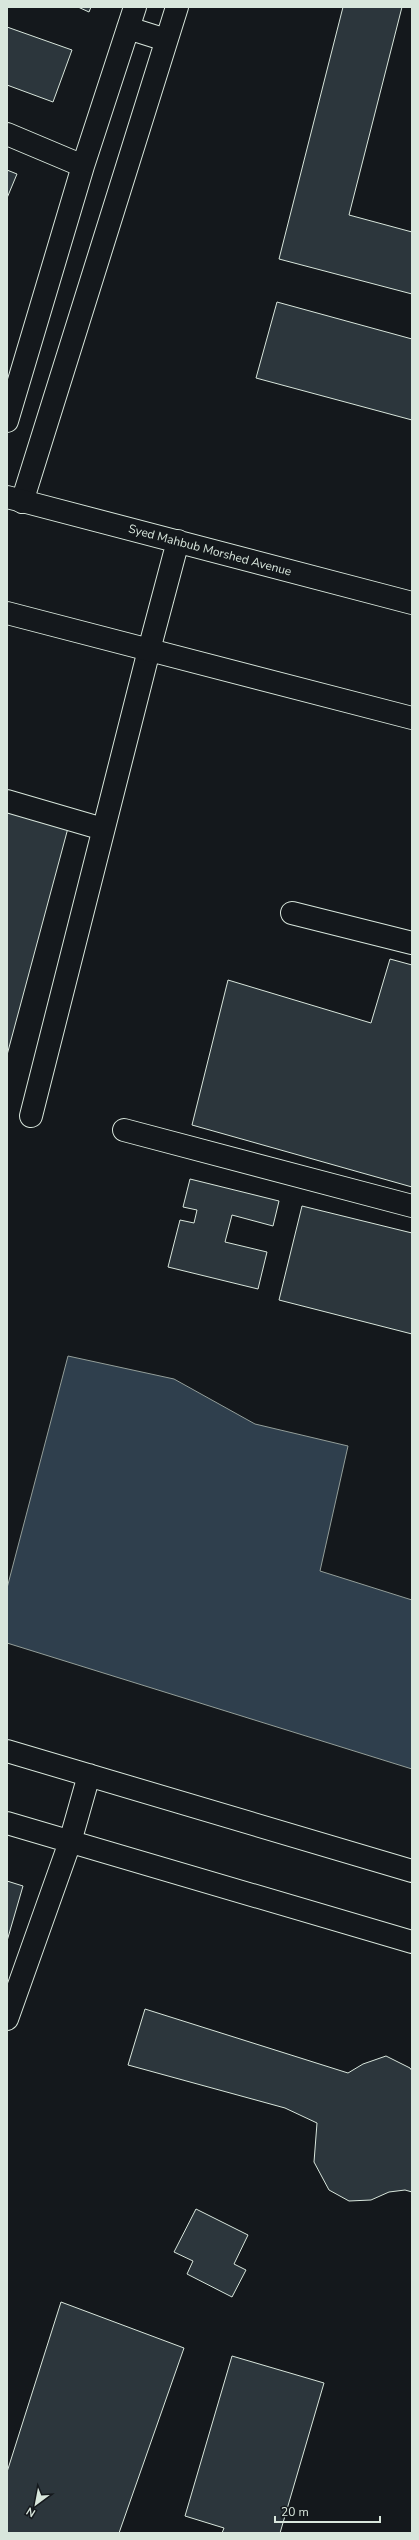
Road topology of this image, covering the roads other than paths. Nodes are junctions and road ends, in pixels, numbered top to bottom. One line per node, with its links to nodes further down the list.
1 (135, 7): 3 (street)
2 (177, 7): 4 (street)
3 (128, 28): 4 (street); 6 (street)
4 (166, 40): 8 (street)
5 (7, 134): 6 (street)
6 (83, 166): 7 (street)
7 (7, 421)
8 (14, 500): 9 (street, Syed Mahbub Morshed Avenue)
9 (178, 541): 10 (street, Syed Mahbub Morshed Avenue); 12 (street)
10 (412, 603)
11 (7, 613): 12 (street)
12 (149, 650): 13 (street); 15 (street)
13 (412, 718)
14 (7, 802): 15 (street)
15 (103, 829): 18 (street)
16 (292, 913): 17 (street)
17 (412, 943)
18 (31, 1116)
19 (124, 1130): 20 (street)
20 (412, 1206)
21 (7, 1751): 22 (street)
22 (89, 1775): 24 (street); 25 (street)
23 (7, 1823): 24 (street)
24 (70, 1842): 26 (street); 27 (street)
25 (412, 1871)
26 (412, 1942)
27 (7, 2019)

